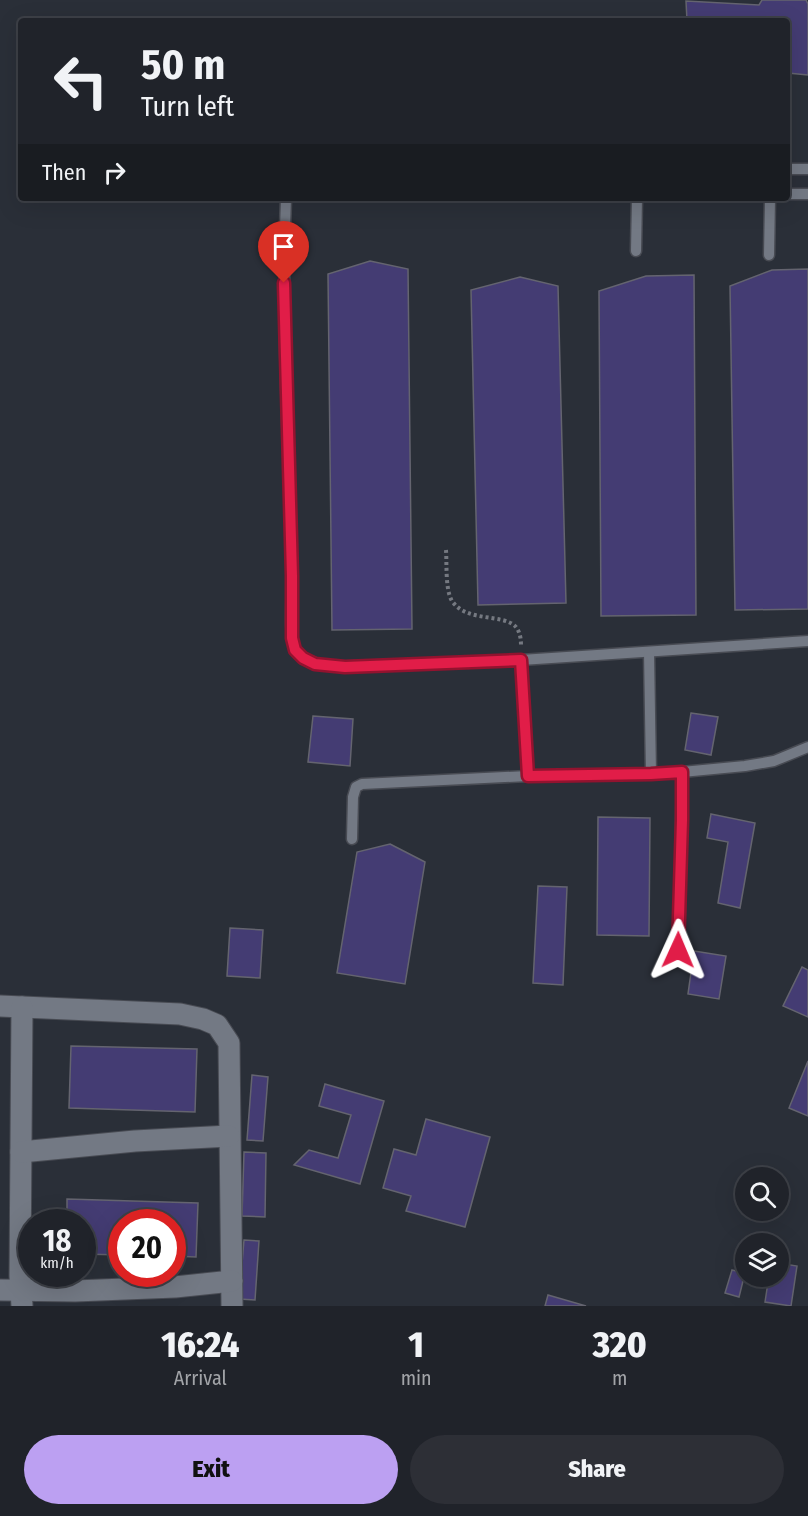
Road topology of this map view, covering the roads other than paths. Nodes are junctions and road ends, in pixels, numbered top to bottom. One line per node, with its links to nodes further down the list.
1 (790, 169): 2 (lane)
2 (808, 169)
3 (790, 194): 4 (lane)
4 (808, 194)
5 (286, 201): 12 (lane)
6 (637, 201): 8 (lane)
7 (770, 201): 9 (lane)
8 (636, 250)
9 (769, 255)
10 (808, 641): 11 (lane)
11 (649, 652): 12 (lane); 15 (lane)
12 (521, 660): 16 (lane)
13 (808, 747): 14 (lane)
14 (682, 772): 15 (lane); 18 (lane)
15 (651, 774): 16 (lane)
16 (528, 776): 17 (lane)
17 (352, 839)
18 (678, 950)
19 (0, 1006): 20 (street)
20 (22, 1007): 21 (street); 22 (street)
21 (229, 1136): 22 (street); 23 (street)
22 (21, 1152): 24 (street)
23 (232, 1281): 24 (street); 25 (street)
24 (14, 1295)
25 (232, 1306)

